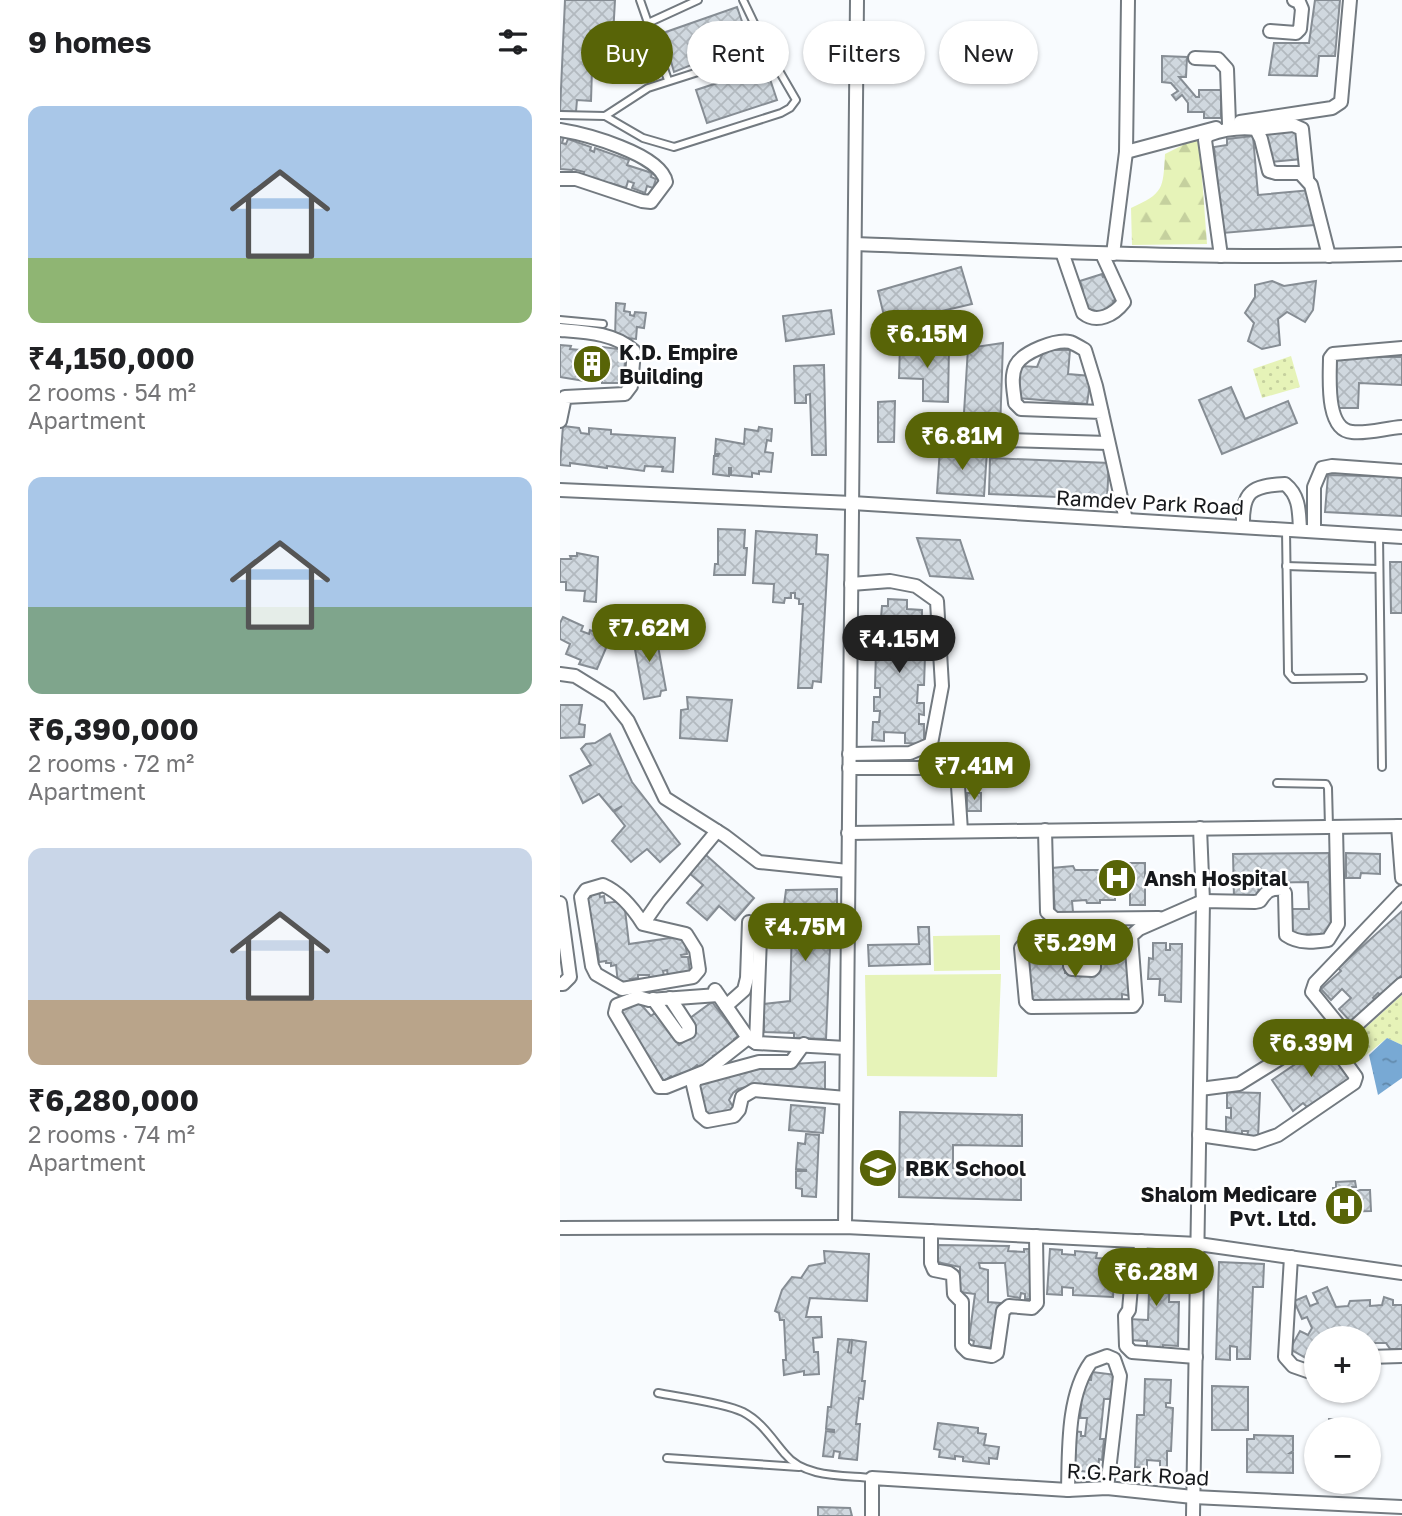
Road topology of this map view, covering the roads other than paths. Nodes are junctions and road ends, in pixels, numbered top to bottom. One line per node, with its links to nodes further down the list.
1 (640, 0): 8 (lane)
2 (698, 0): 9 (lane)
3 (743, 0): 10 (lane)
4 (857, 0): 23 (street)
5 (1128, 0): 20 (street)
6 (1294, 0): 11 (street)
7 (1350, 0): 17 (street)
8 (647, 21)
9 (652, 21)
10 (753, 21)
11 (1270, 31)
12 (1195, 58): 17 (street)
13 (658, 84): 16 (lane)
14 (787, 84): 16 (lane)
15 (560, 115): 16 (lane)
16 (605, 116)
17 (1229, 124): 20 (street)
18 (1256, 129): 22 (street); 22 (street); 27 (street)
19 (560, 130): 21 (street)
20 (1126, 152): 25 (street)
21 (560, 178)
22 (1307, 178): 28 (street)
23 (855, 244): 24 (street); 40 (street)
24 (1062, 252): 25 (street); 25 (street)
25 (1107, 254): 27 (street)
26 (1402, 254): 28 (street)
27 (1221, 256): 28 (street)
28 (1329, 256)
29 (560, 320): 30 (lane)
30 (603, 324)
31 (560, 330): 34 (street)
32 (1402, 348): 35 (street)
33 (1102, 412): 33 (street); 37 (street)
34 (560, 421)
35 (1402, 426)
36 (936, 438): 37 (street)
37 (1108, 443): 41 (street)
38 (1402, 471): 45 (street)
39 (560, 490): 40 (street, Ramdev Park Road)
40 (852, 503): 41 (street, Ramdev Park Road); 50 (street)
41 (1126, 520): 42 (street, Ramdev Park Road)
42 (1243, 527): 43 (street, Ramdev Park Road); 44 (street)
43 (1286, 530): 44 (street, Ramdev Park Road); 48 (lane)
44 (1300, 530): 45 (street, Ramdev Park Road)
45 (1314, 531): 46 (street, Ramdev Park Road)
46 (1379, 535): 47 (street, Ramdev Park Road); 49 (lane)
47 (1402, 537)
48 (1286, 566): 49 (lane); 52 (lane)
49 (1379, 569): 54 (lane)
50 (851, 584): 53 (street); 53 (street)
51 (560, 674): 61 (street)
52 (1363, 678)
53 (849, 754): 55 (street)
54 (1382, 766)
55 (849, 768): 62 (street); 63 (street)
56 (1277, 783): 58 (lane)
57 (1400, 826): 58 (street); 65 (street)
58 (1333, 827): 59 (street); 67 (street)
59 (1200, 828): 60 (street); 67 (street)
60 (1045, 830): 62 (street); 69 (street)
61 (717, 831): 64 (street); 71 (street)
62 (961, 831): 63 (street)
63 (848, 833): 64 (street)
64 (848, 871): 83 (street)
65 (1402, 878)
66 (1402, 892): 77 (street)
67 (1203, 901): 69 (street); 84 (street)
68 (560, 903): 76 (street)
69 (1163, 918): 72 (street)
70 (749, 922): 78 (street)
71 (643, 924): 71 (street)
72 (1131, 936): 74 (street); 75 (street)
73 (760, 938): 81 (street)
74 (1069, 940): 75 (street); 75 (street)
75 (1094, 941)
76 (560, 984)
77 (1402, 984)
78 (719, 997): 79 (street); 81 (street)
79 (670, 998): 80 (street); 80 (street)
80 (653, 999): 81 (street)
81 (752, 1041): 82 (street)
82 (804, 1044): 83 (street); 85 (street)
83 (846, 1048): 85 (street)
84 (1200, 1089): 86 (street); 86 (street)
85 (846, 1098): 87 (street)
86 (1199, 1135): 92 (street)
87 (845, 1227): 88 (street); 89 (street)
88 (560, 1228)
89 (931, 1231): 90 (street); 90 (street)
90 (1035, 1236): 91 (street)
91 (1141, 1241): 92 (street); 96 (street)
92 (1198, 1244): 93 (street); 96 (street)
93 (1291, 1257): 94 (street); 98 (street)
94 (1402, 1273)
95 (1402, 1356): 97 (street)
96 (1196, 1357): 105 (street)
97 (1381, 1357)
98 (1304, 1370)
99 (658, 1393): 101 (lane)
100 (667, 1458): 101 (lane)
101 (800, 1467): 102 (lane)
102 (872, 1478): 104 (street, R.G.Park Road); 107 (street)
103 (1107, 1488): 104 (street, R.G.Park Road); 104 (street); 105 (street, R.G.Park Road)
104 (1068, 1490)
105 (1193, 1497): 106 (street, R.G.Park Road); 108 (street)
106 (1402, 1507)
107 (872, 1516)
108 (1193, 1516)

